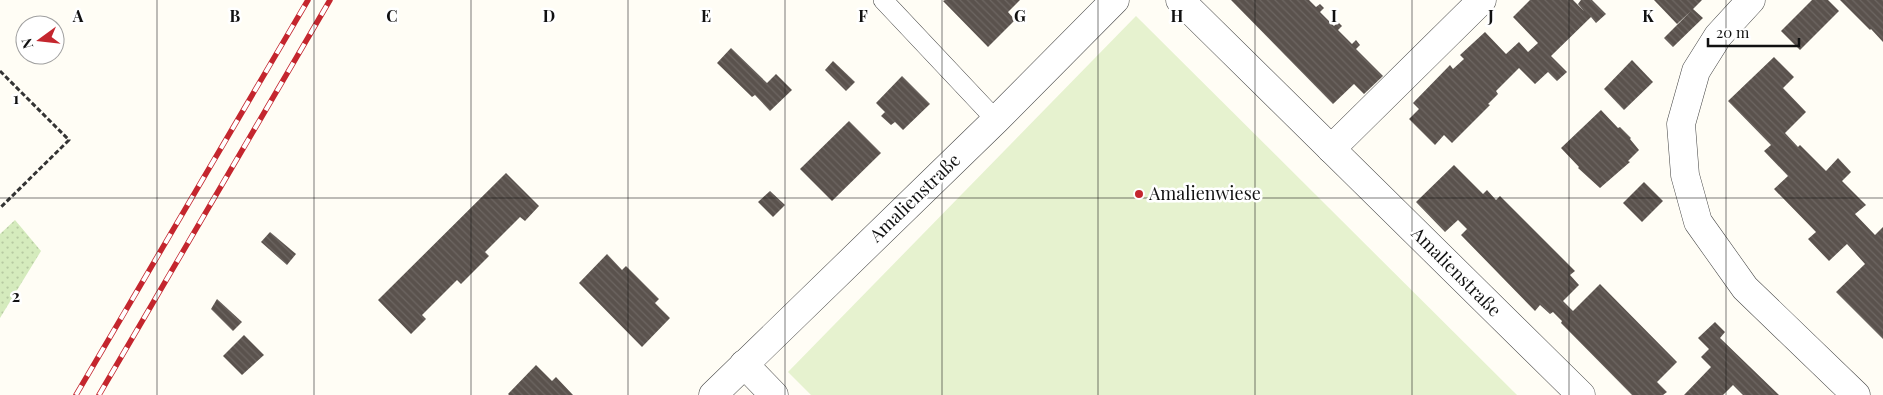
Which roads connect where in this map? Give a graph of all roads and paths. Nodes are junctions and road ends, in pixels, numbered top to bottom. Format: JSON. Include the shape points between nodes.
{"nodes":[{"id":1,"x":883,"y":0,"type":"edge"},
{"id":2,"x":1115,"y":0,"type":"edge"},
{"id":3,"x":1180,"y":0,"type":"edge"},
{"id":4,"x":1482,"y":0,"type":"edge"},
{"id":5,"x":1751,"y":0,"type":"edge"},
{"id":6,"x":0,"y":71,"type":"edge"},
{"id":7,"x":996,"y":120,"type":"junction"},
{"id":8,"x":1330,"y":149,"type":"junction"},
{"id":9,"x":0,"y":208,"type":"edge"},
{"id":10,"x":744,"y":364,"type":"junction"},
{"id":11,"x":713,"y":395,"type":"edge"},
{"id":12,"x":774,"y":395,"type":"edge"},
{"id":13,"x":1581,"y":395,"type":"edge"},
{"id":14,"x":1856,"y":395,"type":"edge"}],
"edges":[{"from":1,"to":7,"type":"lane"},
{"from":2,"to":7,"type":"street","name":"Amalienstraße"},
{"from":3,"to":8,"type":"street","name":"Amalienstraße"},
{"from":4,"to":8,"type":"street"},
{"from":5,"to":14,"type":"street","via":[[1718,36],[1696,71],[1681,124],[1685,174],[1698,222],[1745,288]]},
{"from":6,"to":9,"type":"path","via":[[69,140]]},
{"from":7,"to":10,"type":"street","name":"Amalienstraße"},
{"from":8,"to":13,"type":"street","name":"Amalienstraße"},
{"from":10,"to":11,"type":"street","name":"Amalienstraße"},
{"from":10,"to":12,"type":"street"}]}
